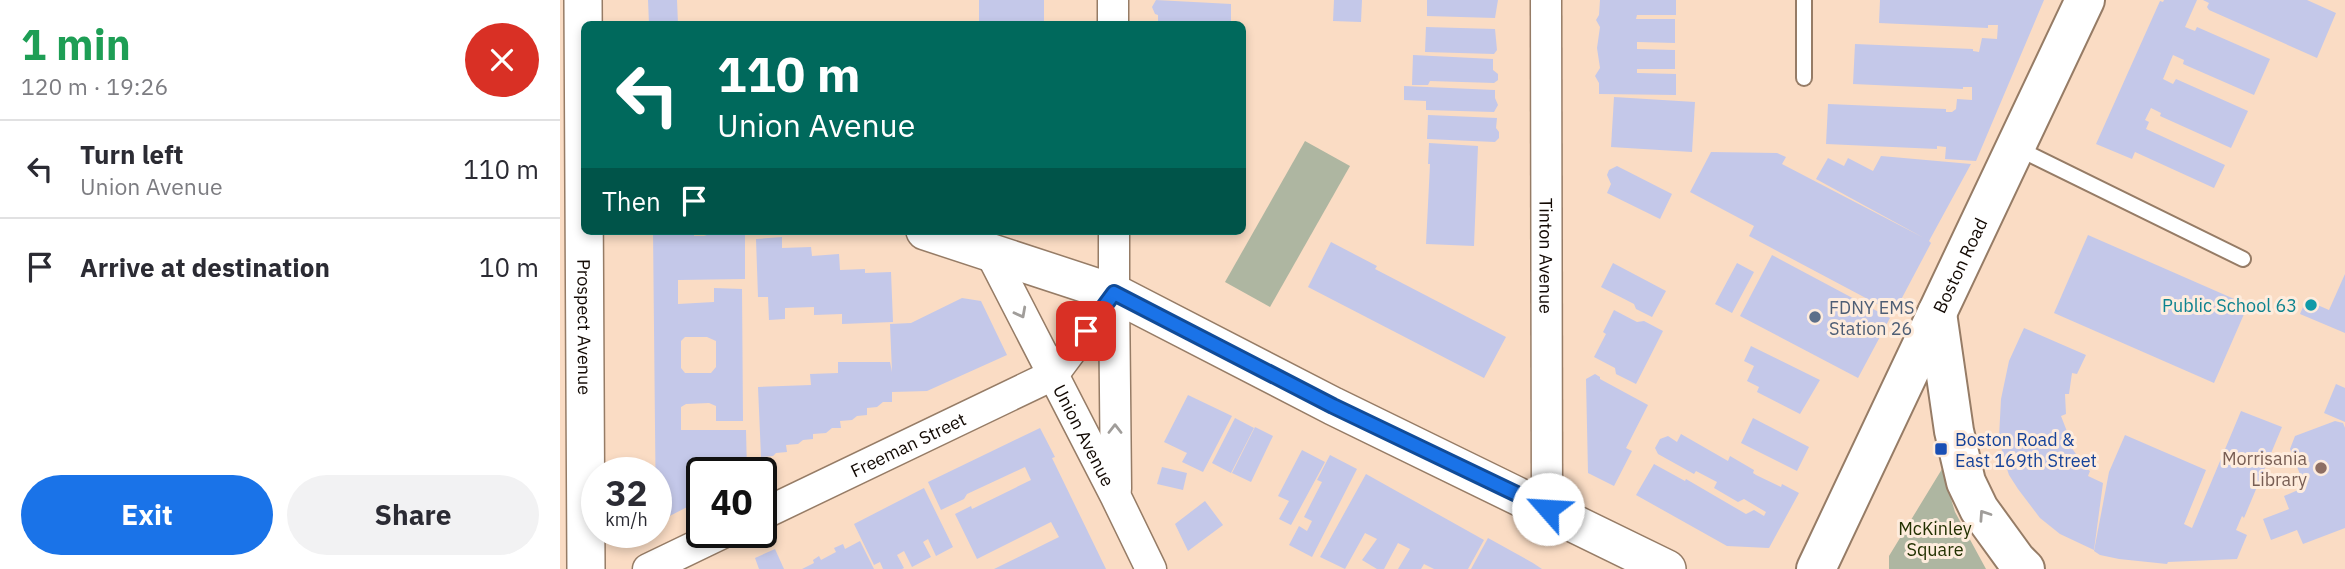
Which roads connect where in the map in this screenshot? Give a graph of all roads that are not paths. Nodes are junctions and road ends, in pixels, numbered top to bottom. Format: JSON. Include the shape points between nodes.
{"nodes":[{"id":1,"x":583,"y":0,"type":"edge"},
{"id":2,"x":1113,"y":0,"type":"edge"},
{"id":3,"x":1546,"y":0,"type":"edge"},
{"id":4,"x":1804,"y":0,"type":"edge"},
{"id":5,"x":2085,"y":0,"type":"edge"},
{"id":6,"x":582,"y":21,"type":"edge"},
{"id":7,"x":1113,"y":21,"type":"edge"},
{"id":8,"x":581,"y":33,"type":"edge"},
{"id":9,"x":1804,"y":78,"type":"dead end"},
{"id":10,"x":576,"y":115,"type":"edge"},
{"id":11,"x":2015,"y":147,"type":"junction"},
{"id":12,"x":937,"y":235,"type":"edge"},
{"id":13,"x":1114,"y":235,"type":"edge"},
{"id":14,"x":990,"y":252,"type":"junction"},
{"id":15,"x":2243,"y":259,"type":"dead end"},
{"id":16,"x":1114,"y":293,"type":"junction"},
{"id":17,"x":1937,"y":313,"type":"junction"},
{"id":18,"x":1053,"y":375,"type":"junction"},
{"id":19,"x":1116,"y":497,"type":"junction"},
{"id":20,"x":777,"y":507,"type":"edge"},
{"id":21,"x":1548,"y":509,"type":"junction"},
{"id":22,"x":692,"y":548,"type":"edge"},
{"id":23,"x":586,"y":569,"type":"edge"},
{"id":24,"x":648,"y":569,"type":"edge"},
{"id":25,"x":1151,"y":569,"type":"edge"},
{"id":26,"x":1667,"y":569,"type":"edge"},
{"id":27,"x":1816,"y":569,"type":"edge"},
{"id":28,"x":2025,"y":569,"type":"edge"}],
"edges":[{"from":1,"to":6,"type":"street","name":"Prospect Avenue"},
{"from":2,"to":7,"type":"street"},
{"from":3,"to":21,"type":"street","name":"Tinton Avenue"},
{"from":4,"to":9,"type":"lane"},
{"from":5,"to":11,"type":"main road","name":"Boston Road"},
{"from":8,"to":10,"type":"street","name":"Prospect Avenue"},
{"from":10,"to":23,"type":"street","name":"Prospect Avenue"},
{"from":11,"to":15,"type":"lane"},
{"from":11,"to":17,"type":"main road","name":"Boston Road"},
{"from":12,"to":14,"type":"street"},
{"from":13,"to":16,"type":"street","name":"Union Avenue"},
{"from":14,"to":16,"type":"street"},
{"from":14,"to":18,"type":"street","name":"Union Avenue","one_way":true},
{"from":16,"to":18,"type":"street","name":"Union Avenue"},
{"from":19,"to":16,"type":"street","name":"Union Avenue","one_way":true},
{"from":16,"to":21,"type":"street","via":[[1333,406]]},
{"from":17,"to":27,"type":"main road","name":"Boston Road"},
{"from":28,"to":17,"type":"main road","one_way":true,"via":[[1979,509],[1966,482]]},
{"from":18,"to":19,"type":"street","name":"Union Avenue"},
{"from":18,"to":20,"type":"street","name":"Freeman Street"},
{"from":19,"to":25,"type":"street","name":"Union Avenue"},
{"from":21,"to":26,"type":"street"},
{"from":22,"to":24,"type":"street"}]}
